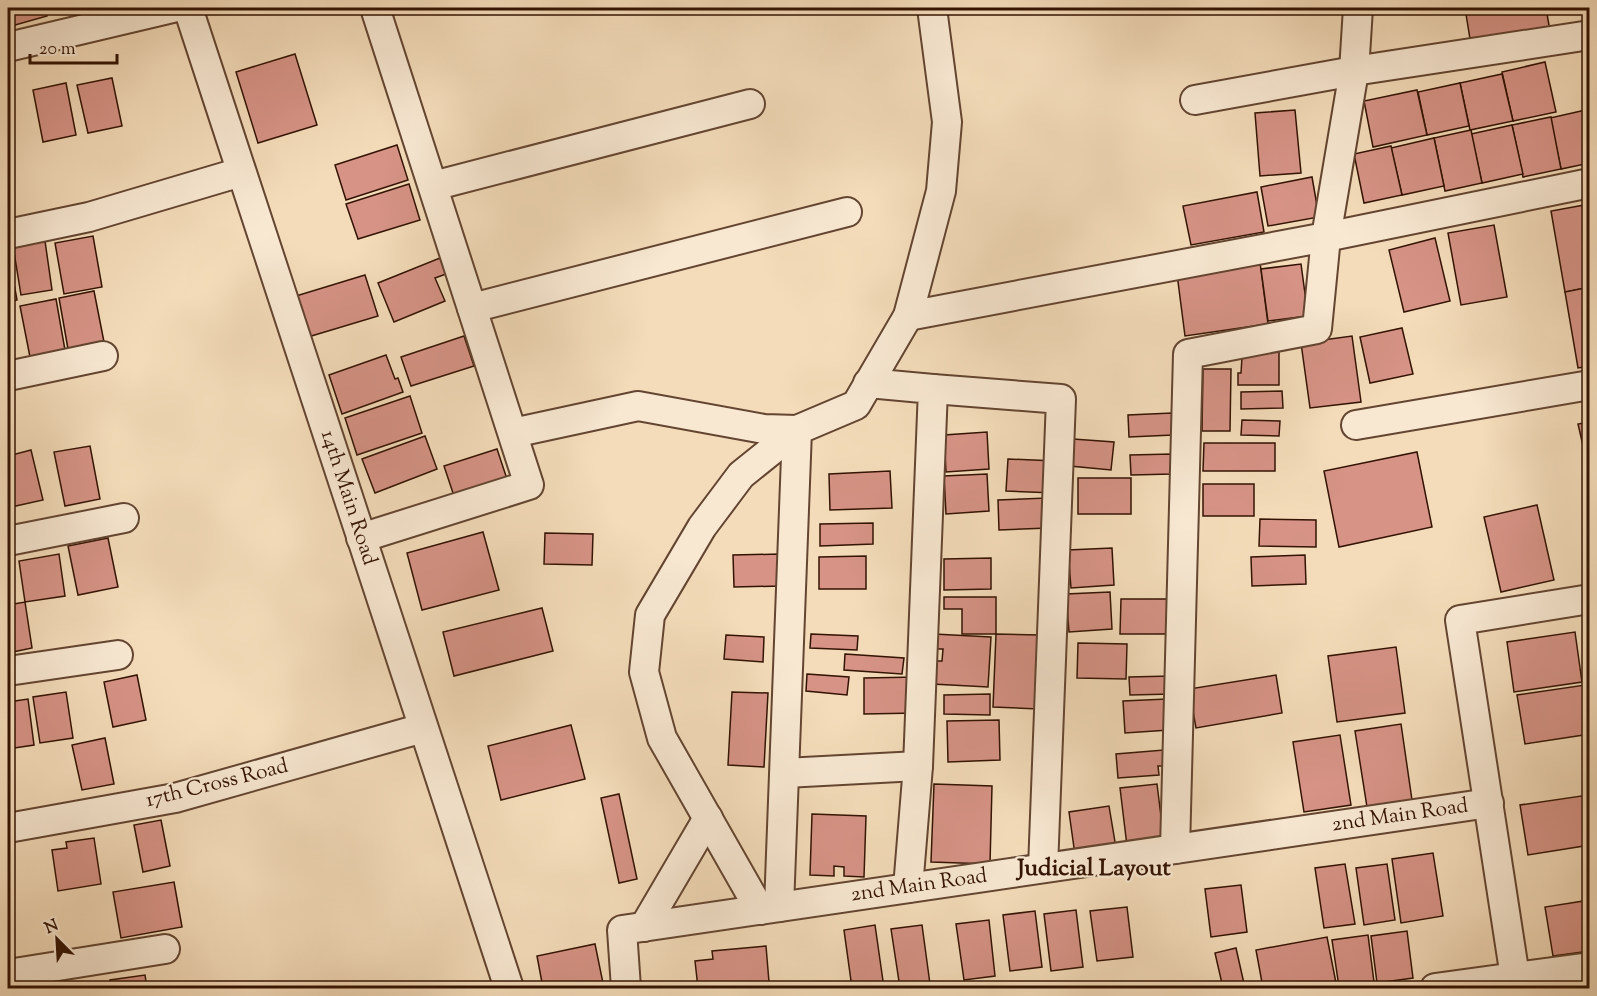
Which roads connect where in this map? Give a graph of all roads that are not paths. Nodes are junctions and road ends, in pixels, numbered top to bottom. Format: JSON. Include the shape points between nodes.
{"nodes":[{"id":1,"x":173,"y":8,"type":"edge"},
{"id":2,"x":188,"y":8,"type":"edge"},
{"id":3,"x":375,"y":8,"type":"edge"},
{"id":4,"x":932,"y":8,"type":"edge"},
{"id":5,"x":1358,"y":8,"type":"edge"},
{"id":6,"x":1590,"y":34,"type":"edge"},
{"id":7,"x":8,"y":47,"type":"edge"},
{"id":8,"x":1354,"y":71,"type":"junction"},
{"id":9,"x":1196,"y":100,"type":"dead end"},
{"id":10,"x":750,"y":104,"type":"dead end"},
{"id":11,"x":241,"y":172,"type":"junction"},
{"id":12,"x":1590,"y":183,"type":"edge"},
{"id":13,"x":433,"y":186,"type":"junction"},
{"id":14,"x":847,"y":212,"type":"dead end"},
{"id":15,"x":8,"y":234,"type":"edge"},
{"id":16,"x":1326,"y":237,"type":"junction"},
{"id":17,"x":472,"y":308,"type":"junction"},
{"id":18,"x":908,"y":316,"type":"junction"},
{"id":19,"x":103,"y":356,"type":"dead end"},
{"id":20,"x":8,"y":375,"type":"edge"},
{"id":21,"x":868,"y":383,"type":"junction"},
{"id":22,"x":1590,"y":385,"type":"edge"},
{"id":23,"x":933,"y":389,"type":"junction"},
{"id":24,"x":1356,"y":425,"type":"dead end"},
{"id":25,"x":797,"y":430,"type":"junction"},
{"id":26,"x":513,"y":433,"type":"junction"},
{"id":27,"x":124,"y":518,"type":"dead end"},
{"id":28,"x":361,"y":538,"type":"junction"},
{"id":29,"x":8,"y":540,"type":"edge"},
{"id":30,"x":1590,"y":599,"type":"edge"},
{"id":31,"x":118,"y":655,"type":"dead end"},
{"id":32,"x":8,"y":671,"type":"edge"},
{"id":33,"x":423,"y":728,"type":"junction"},
{"id":34,"x":918,"y":766,"type":"junction"},
{"id":35,"x":785,"y":773,"type":"junction"},
{"id":36,"x":1489,"y":803,"type":"junction"},
{"id":37,"x":708,"y":819,"type":"junction"},
{"id":38,"x":8,"y":828,"type":"edge"},
{"id":39,"x":1175,"y":849,"type":"junction"},
{"id":40,"x":1043,"y":868,"type":"junction"},
{"id":41,"x":908,"y":888,"type":"junction"},
{"id":42,"x":770,"y":908,"type":"junction"},
{"id":43,"x":644,"y":927,"type":"junction"},
{"id":44,"x":165,"y":949,"type":"dead end"},
{"id":45,"x":1590,"y":967,"type":"edge"},
{"id":46,"x":8,"y":974,"type":"edge"},
{"id":47,"x":1515,"y":977,"type":"junction"},
{"id":48,"x":508,"y":988,"type":"edge"},
{"id":49,"x":626,"y":988,"type":"edge"},
{"id":50,"x":1435,"y":988,"type":"edge"}],
"edges":[{"from":1,"to":7,"type":"street"},
{"from":2,"to":11,"type":"street","name":"14th Main Road"},
{"from":3,"to":13,"type":"street"},
{"from":4,"to":18,"type":"street","via":[[947,122],[941,191]]},
{"from":5,"to":8,"type":"street"},
{"from":6,"to":8,"type":"street"},
{"from":8,"to":9,"type":"street"},
{"from":8,"to":16,"type":"street"},
{"from":10,"to":13,"type":"street"},
{"from":11,"to":15,"type":"street","via":[[89,217]]},
{"from":11,"to":28,"type":"street","name":"14th Main Road"},
{"from":12,"to":16,"type":"street"},
{"from":13,"to":17,"type":"street"},
{"from":14,"to":17,"type":"street"},
{"from":16,"to":18,"type":"street"},
{"from":16,"to":39,"type":"street","via":[[1317,329],[1188,354]]},
{"from":17,"to":26,"type":"street"},
{"from":18,"to":21,"type":"street"},
{"from":19,"to":20,"type":"street"},
{"from":21,"to":23,"type":"street"},
{"from":21,"to":25,"type":"street","via":[[856,405]]},
{"from":22,"to":24,"type":"street"},
{"from":23,"to":34,"type":"street"},
{"from":23,"to":40,"type":"street","via":[[1061,399]]},
{"from":25,"to":26,"type":"street","via":[[764,429],[638,406]]},
{"from":25,"to":35,"type":"street"},
{"from":25,"to":37,"type":"street","via":[[741,475],[702,528],[650,615],[644,672],[662,738]]},
{"from":26,"to":28,"type":"street","via":[[529,485]]},
{"from":27,"to":29,"type":"street"},
{"from":28,"to":33,"type":"street","name":"14th Main Road"},
{"from":30,"to":36,"type":"street","via":[[1460,620]]},
{"from":31,"to":32,"type":"street"},
{"from":33,"to":38,"type":"street","name":"17th Cross Road","via":[[175,798]]},
{"from":33,"to":48,"type":"street","name":"14th Main Road"},
{"from":34,"to":35,"type":"street"},
{"from":34,"to":41,"type":"street"},
{"from":35,"to":42,"type":"street"},
{"from":36,"to":39,"type":"street","name":"2nd Main Road"},
{"from":36,"to":47,"type":"street"},
{"from":37,"to":42,"type":"street"},
{"from":37,"to":43,"type":"street"},
{"from":39,"to":40,"type":"street","name":"2nd Main Road"},
{"from":40,"to":41,"type":"street","name":"2nd Main Road"},
{"from":41,"to":42,"type":"street","name":"2nd Main Road"},
{"from":42,"to":43,"type":"street","name":"2nd Main Road"},
{"from":43,"to":49,"type":"street","name":"2nd Main Road","via":[[622,930]]},
{"from":44,"to":46,"type":"street"},
{"from":45,"to":47,"type":"street"},
{"from":47,"to":50,"type":"street"}]}
